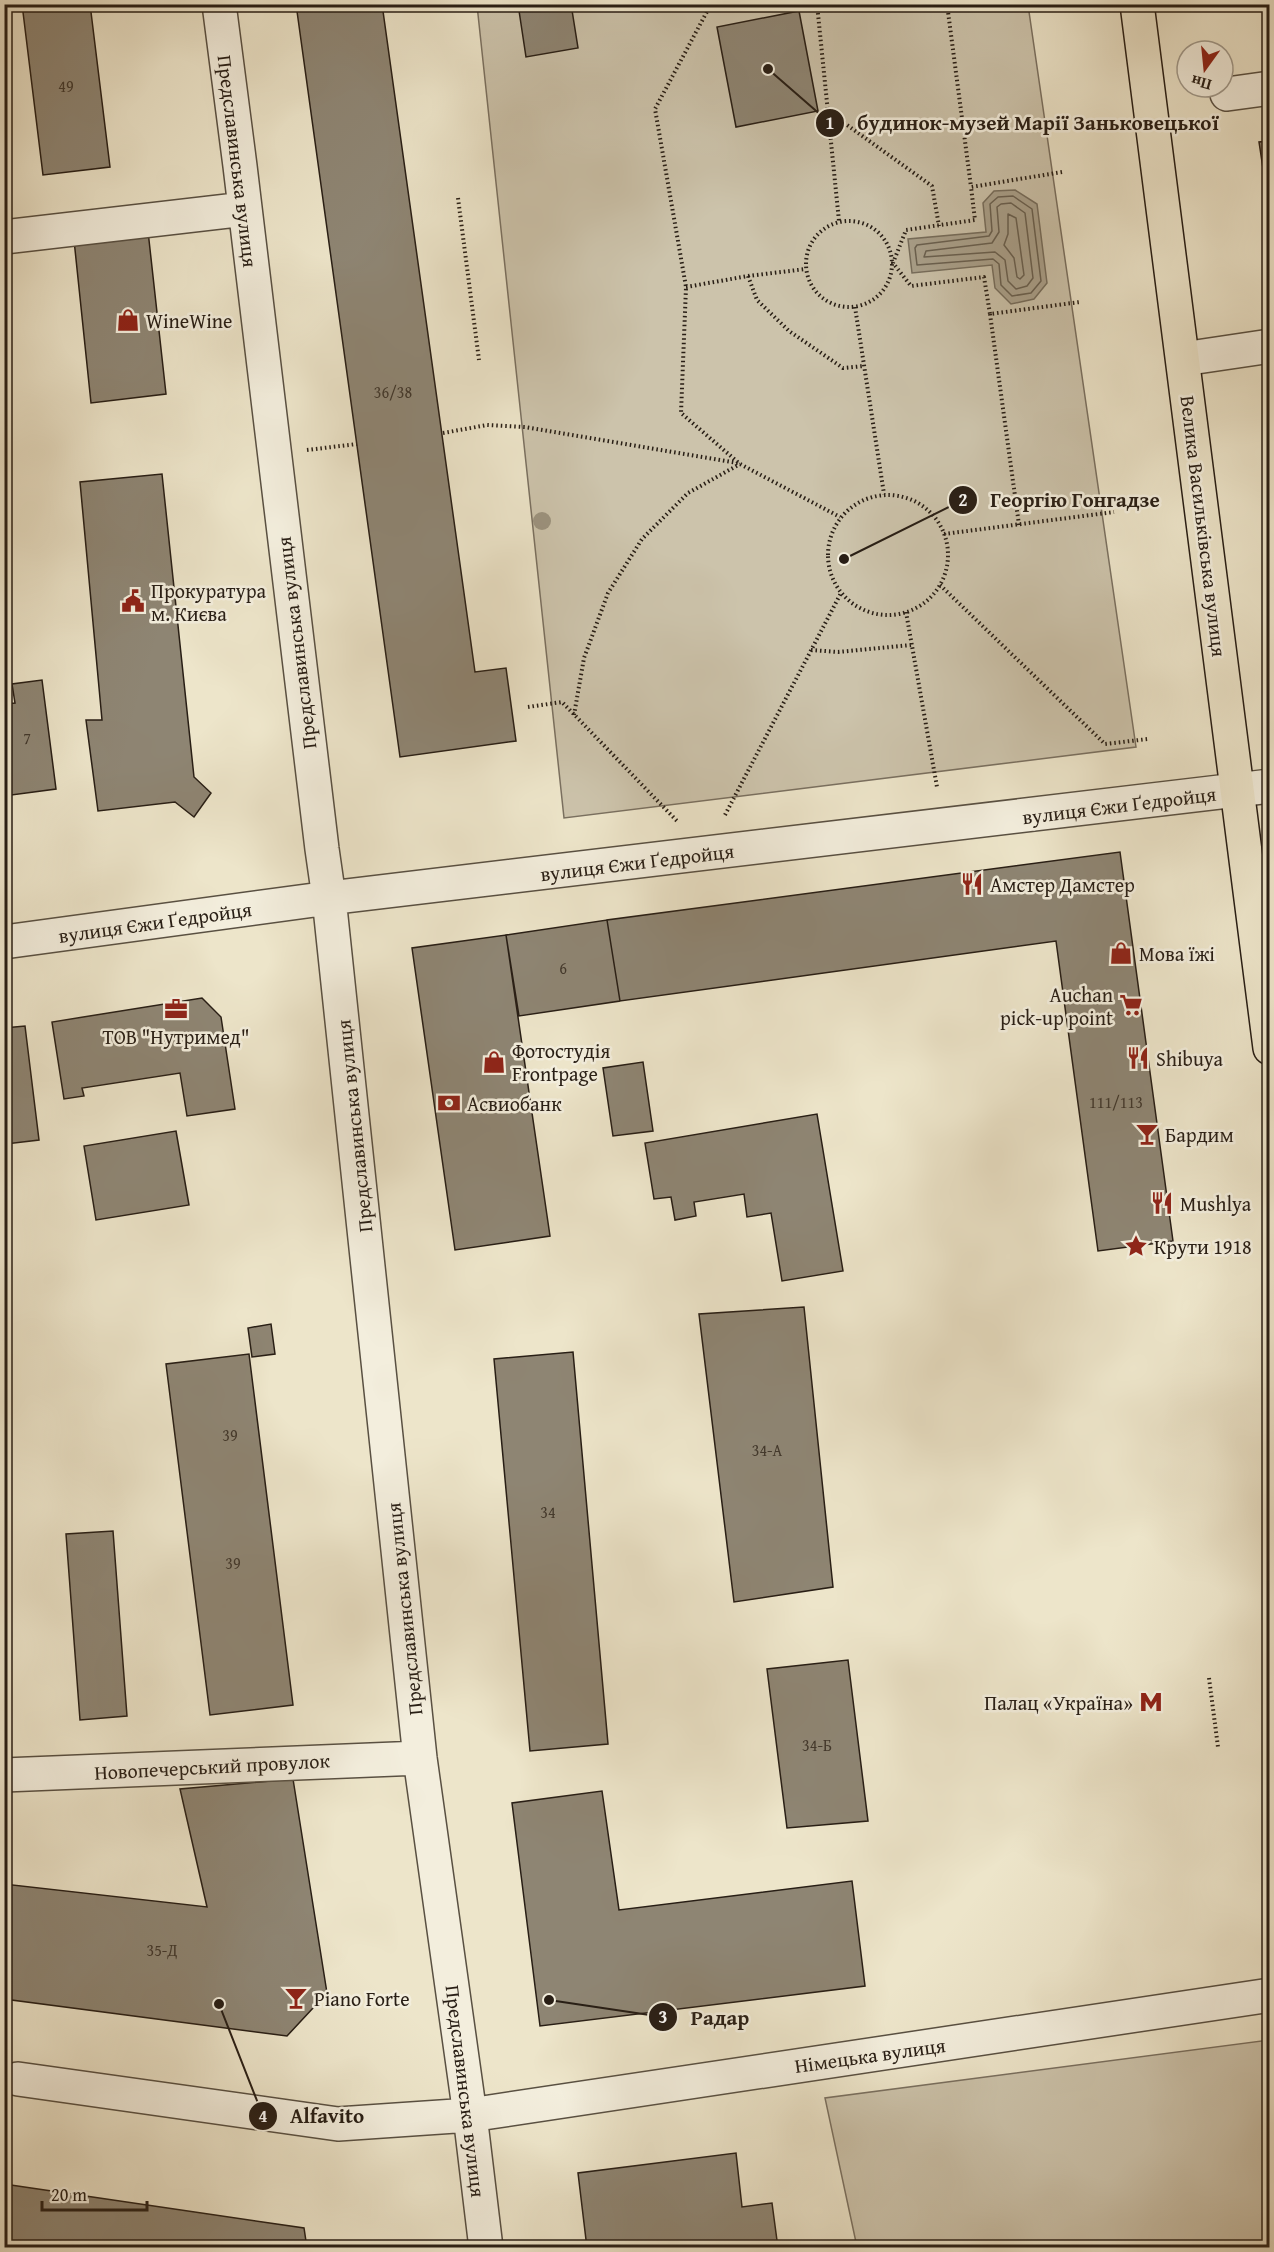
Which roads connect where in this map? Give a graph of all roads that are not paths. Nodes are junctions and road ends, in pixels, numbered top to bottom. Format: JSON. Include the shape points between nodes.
{"nodes":[{"id":1,"x":219,"y":4,"type":"edge"},
{"id":2,"x":1137,"y":4,"type":"edge"},
{"id":3,"x":1269,"y":88,"type":"edge"},
{"id":4,"x":1235,"y":93,"type":"edge"},
{"id":5,"x":245,"y":210,"type":"junction"},
{"id":6,"x":4,"y":237,"type":"edge"},
{"id":7,"x":1269,"y":346,"type":"edge"},
{"id":8,"x":1183,"y":359,"type":"junction"},
{"id":9,"x":1254,"y":788,"type":"edge"},
{"id":10,"x":329,"y":898,"type":"junction"},
{"id":11,"x":4,"y":942,"type":"edge"},
{"id":12,"x":1269,"y":1048,"type":"edge"},
{"id":13,"x":420,"y":1758,"type":"junction"},
{"id":14,"x":4,"y":1775,"type":"edge"},
{"id":15,"x":1269,"y":1995,"type":"edge"},
{"id":16,"x":18,"y":2079,"type":"dead end"},
{"id":17,"x":470,"y":2115,"type":"junction"},
{"id":18,"x":486,"y":2247,"type":"edge"}],
"edges":[{"from":1,"to":5,"type":"street","name":"Предславинська вулиця"},
{"from":2,"to":8,"type":"main road","name":"Велика Васильківська вулиця"},
{"from":3,"to":4,"type":"street"},
{"from":5,"to":6,"type":"street"},
{"from":5,"to":10,"type":"street","name":"Предславинська вулиця"},
{"from":7,"to":8,"type":"street"},
{"from":8,"to":9,"type":"main road","name":"Велика Васильківська вулиця"},
{"from":9,"to":10,"type":"street","name":"вулиця Єжи Ґедройця"},
{"from":9,"to":12,"type":"main road","name":"Велика Васильківська вулиця"},
{"from":10,"to":11,"type":"street","name":"вулиця Єжи Ґедройця"},
{"from":10,"to":13,"type":"street","name":"Предславинська вулиця"},
{"from":13,"to":14,"type":"street","name":"Новопечерський провулок"},
{"from":13,"to":17,"type":"street","name":"Предславинська вулиця"},
{"from":15,"to":17,"type":"street","name":"Німецька вулиця"},
{"from":16,"to":17,"type":"street","name":"Німецька вулиця","via":[[338,2124]]},
{"from":17,"to":18,"type":"street","name":"Предславинська вулиця"}]}
